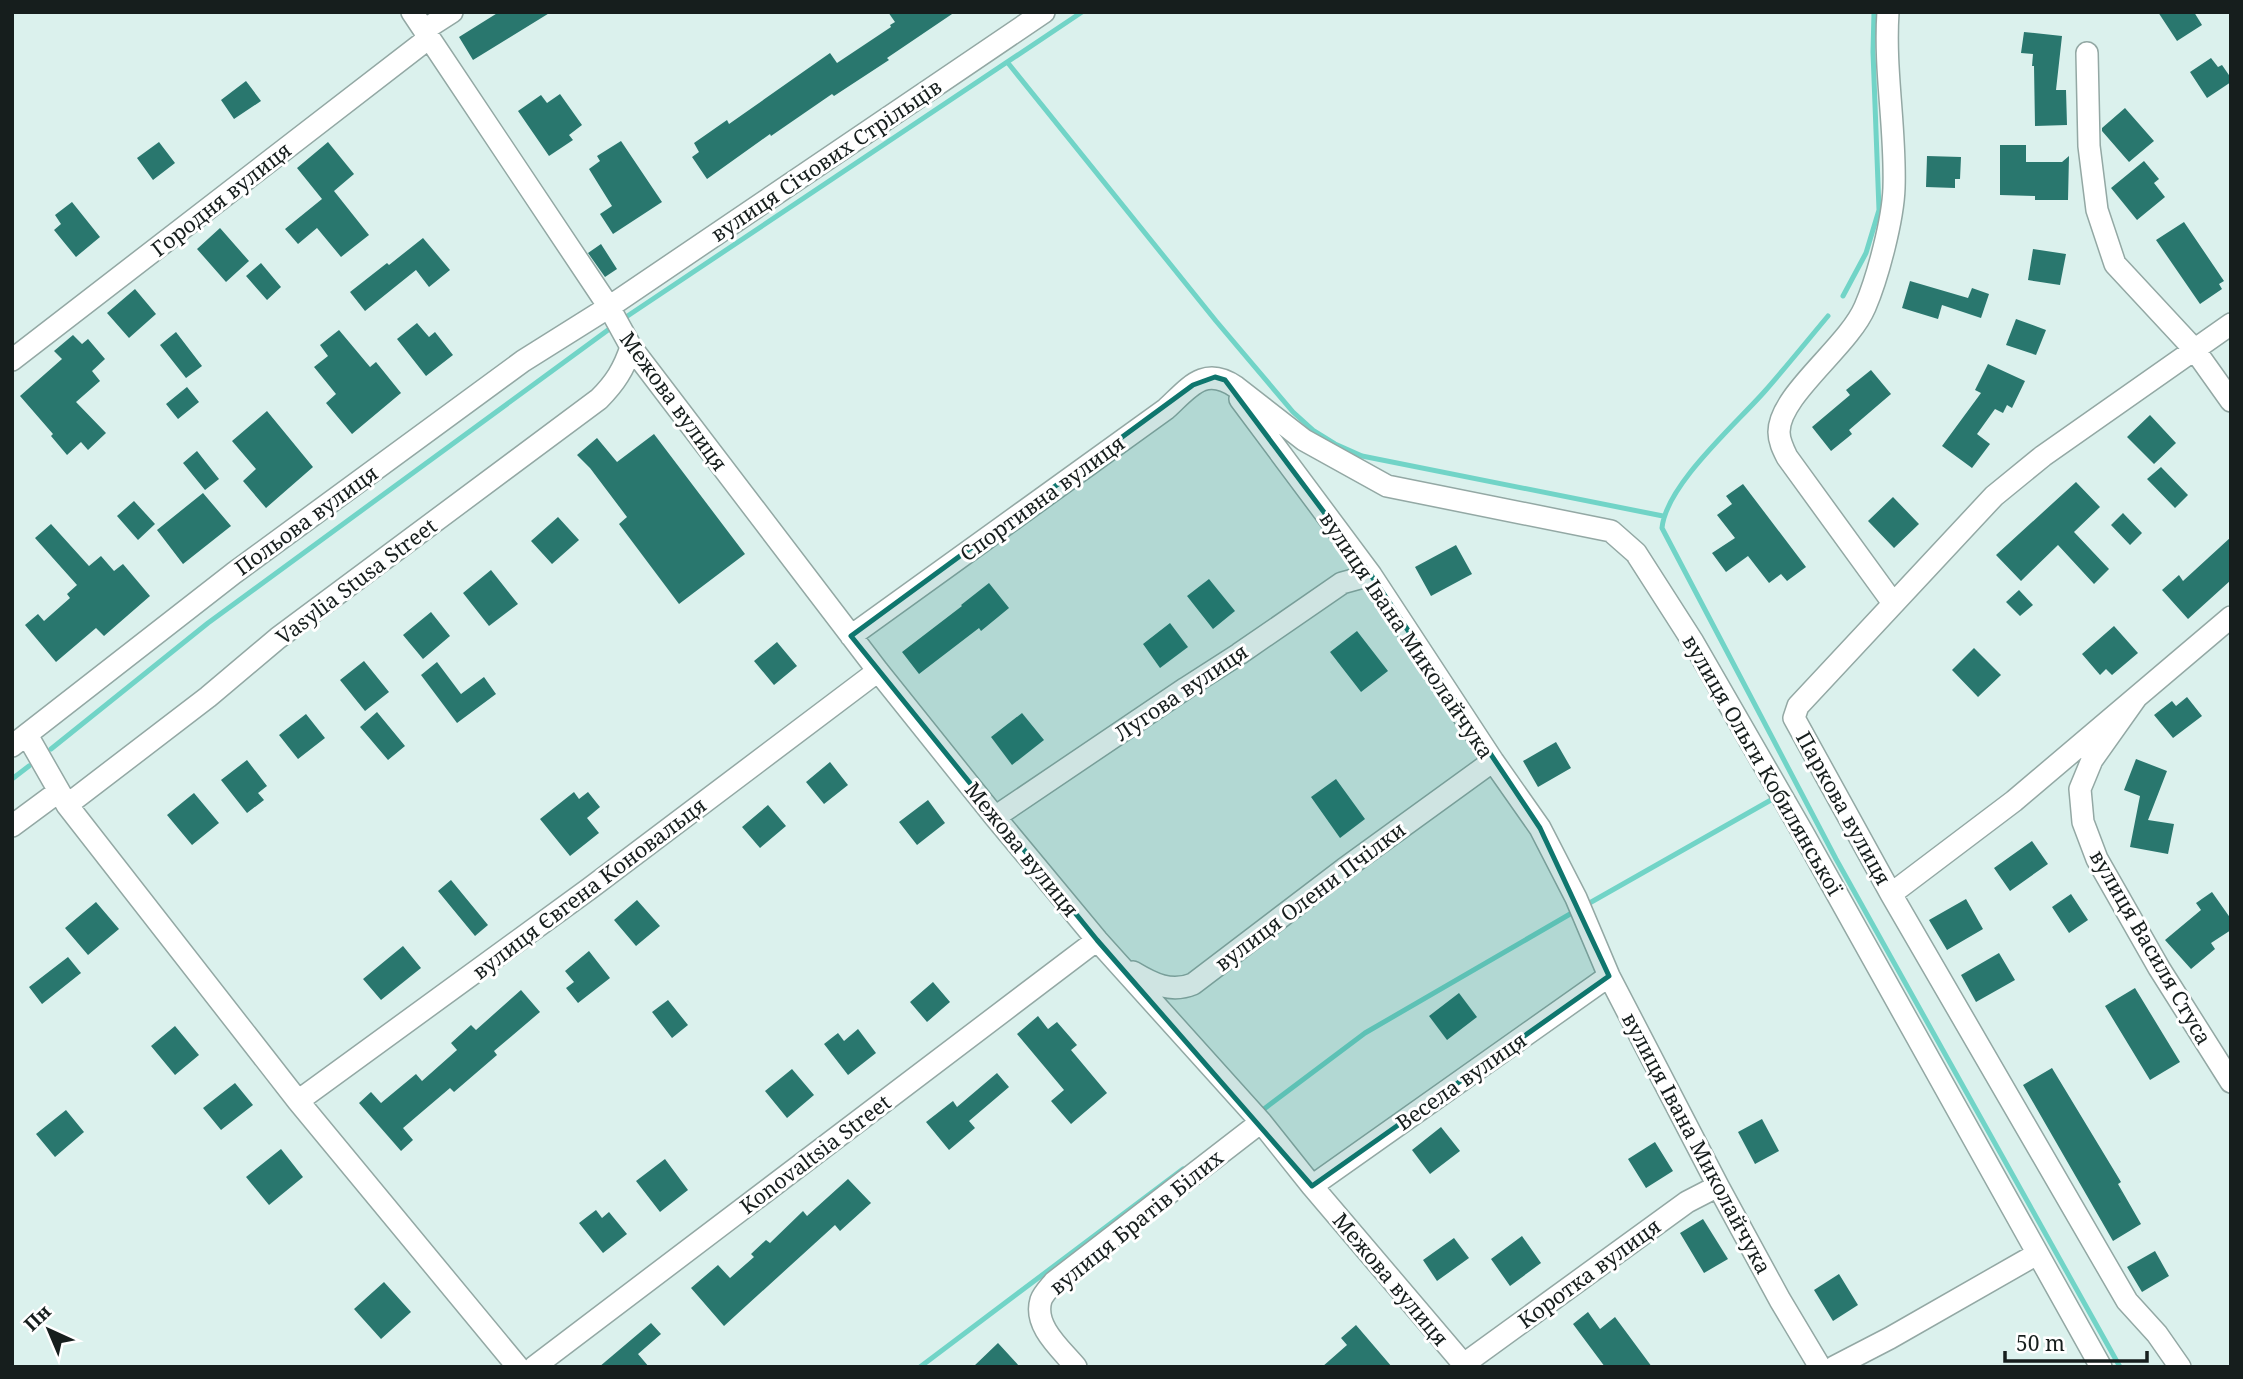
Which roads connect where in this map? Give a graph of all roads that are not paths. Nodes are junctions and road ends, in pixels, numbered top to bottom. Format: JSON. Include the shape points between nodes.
{"nodes":[{"id":1,"x":452,"y":12,"type":"edge"},
{"id":2,"x":1044,"y":12,"type":"edge"},
{"id":3,"x":1888,"y":12,"type":"edge"},
{"id":4,"x":422,"y":27,"type":"edge"},
{"id":5,"x":2087,"y":52,"type":"dead end"},
{"id":6,"x":608,"y":307,"type":"junction"},
{"id":7,"x":2231,"y":324,"type":"edge"},
{"id":8,"x":632,"y":347,"type":"junction"},
{"id":9,"x":2194,"y":349,"type":"junction"},
{"id":10,"x":12,"y":360,"type":"edge"},
{"id":11,"x":1231,"y":383,"type":"junction"},
{"id":12,"x":2231,"y":401,"type":"edge"},
{"id":13,"x":1371,"y":575,"type":"junction"},
{"id":14,"x":1894,"y":603,"type":"junction"},
{"id":15,"x":2231,"y":617,"type":"edge"},
{"id":16,"x":851,"y":635,"type":"junction"},
{"id":17,"x":878,"y":671,"type":"junction"},
{"id":18,"x":2136,"y":698,"type":"junction"},
{"id":19,"x":19,"y":740,"type":"edge"},
{"id":20,"x":1493,"y":761,"type":"junction"},
{"id":21,"x":62,"y":799,"type":"junction"},
{"id":22,"x":995,"y":817,"type":"junction"},
{"id":23,"x":12,"y":826,"type":"edge"},
{"id":24,"x":1891,"y":894,"type":"junction"},
{"id":25,"x":1097,"y":940,"type":"junction"},
{"id":26,"x":1118,"y":964,"type":"junction"},
{"id":27,"x":1609,"y":976,"type":"junction"},
{"id":28,"x":2231,"y":1082,"type":"edge"},
{"id":29,"x":298,"y":1101,"type":"junction"},
{"id":30,"x":1261,"y":1122,"type":"junction"},
{"id":31,"x":1312,"y":1186,"type":"junction"},
{"id":32,"x":1718,"y":1186,"type":"junction"},
{"id":33,"x":2037,"y":1254,"type":"junction"},
{"id":34,"x":1465,"y":1365,"type":"edge"},
{"id":35,"x":518,"y":1367,"type":"edge"},
{"id":36,"x":534,"y":1367,"type":"edge"},
{"id":37,"x":1076,"y":1367,"type":"edge"},
{"id":38,"x":1820,"y":1367,"type":"edge"},
{"id":39,"x":1834,"y":1367,"type":"edge"},
{"id":40,"x":2101,"y":1367,"type":"edge"},
{"id":41,"x":2180,"y":1367,"type":"edge"}],
"edges":[{"from":1,"to":4,"type":"street","name":"Городня вулиця"},
{"from":2,"to":6,"type":"street","name":"вулиця Січових Стрільців"},
{"from":3,"to":14,"type":"street","via":[[1893,208],[1865,307],[1845,339],[1786,406],[1779,432],[1787,457]]},
{"from":4,"to":6,"type":"street","name":"Межова вулиця"},
{"from":4,"to":10,"type":"street","name":"Городня вулиця"},
{"from":5,"to":9,"type":"street","via":[[2089,146],[2097,210],[2115,264]]},
{"from":6,"to":8,"type":"street","name":"Межова вулиця"},
{"from":6,"to":19,"type":"street","name":"Польова вулиця","via":[[523,361],[336,496]]},
{"from":7,"to":9,"type":"street","name":"Паркова вулиця"},
{"from":8,"to":16,"type":"street","name":"Межова вулиця"},
{"from":8,"to":21,"type":"street","name":"Vasylia Stusa Street","via":[[615,383],[599,399],[278,638],[208,697]]},
{"from":9,"to":12,"type":"street"},
{"from":9,"to":14,"type":"street","name":"Паркова вулиця","via":[[2018,475]]},
{"from":11,"to":13,"type":"street","name":"вулиця Івана Миколайчука"},
{"from":11,"to":16,"type":"street","name":"Спортивна вулиця","via":[[1215,377],[1193,385]]},
{"from":11,"to":33,"type":"street","name":"вулиця Ольги Кобилянської","via":[[1304,440],[1387,486],[1611,531],[1636,553],[1803,833]]},
{"from":13,"to":20,"type":"street","name":"вулиця Івана Миколайчука"},
{"from":13,"to":22,"type":"street","name":"Лугова вулиця","via":[[1342,583]]},
{"from":14,"to":24,"type":"street","name":"Паркова вулиця","via":[[1798,706],[1794,718]]},
{"from":15,"to":18,"type":"street","name":"вулиця Василя Стуса"},
{"from":16,"to":17,"type":"street","name":"Межова вулиця"},
{"from":17,"to":22,"type":"street","name":"Межова вулиця"},
{"from":17,"to":29,"type":"street","name":"вулиця Євгена Коновальця","via":[[590,889]]},
{"from":18,"to":24,"type":"street","name":"вулиця Василя Стуса","via":[[2014,802]]},
{"from":18,"to":28,"type":"street","name":"вулиця Василя Стуса","via":[[2092,760],[2080,789],[2082,822],[2097,859]]},
{"from":19,"to":21,"type":"street"},
{"from":20,"to":26,"type":"street","name":"вулиця Олени Пчілки","via":[[1193,984],[1171,989]]},
{"from":20,"to":27,"type":"street","name":"вулиця Івана Миколайчука","via":[[1540,828]]},
{"from":21,"to":23,"type":"street","name":"Vasylia Stusa Street"},
{"from":21,"to":29,"type":"street"},
{"from":22,"to":25,"type":"street","name":"Межова вулиця"},
{"from":24,"to":41,"type":"street","name":"Паркова вулиця","via":[[2127,1301]]},
{"from":25,"to":26,"type":"street","name":"Межова вулиця"},
{"from":25,"to":36,"type":"street","name":"Konovaltsia Street"},
{"from":26,"to":30,"type":"street","name":"Межова вулиця"},
{"from":27,"to":31,"type":"street","name":"Весела вулиця"},
{"from":27,"to":32,"type":"street","name":"вулиця Івана Миколайчука"},
{"from":29,"to":35,"type":"street"},
{"from":30,"to":31,"type":"street","name":"Межова вулиця"},
{"from":30,"to":37,"type":"street","name":"вулиця Братів Білих","via":[[1054,1282],[1041,1299],[1040,1318]]},
{"from":31,"to":34,"type":"street","name":"Межова вулиця"},
{"from":32,"to":34,"type":"street","name":"Коротка вулиця","via":[[1687,1202]]},
{"from":32,"to":38,"type":"street","name":"вулиця Івана Миколайчука"},
{"from":33,"to":39,"type":"street"},
{"from":33,"to":40,"type":"street","name":"вулиця Ольги Кобилянської"}]}
